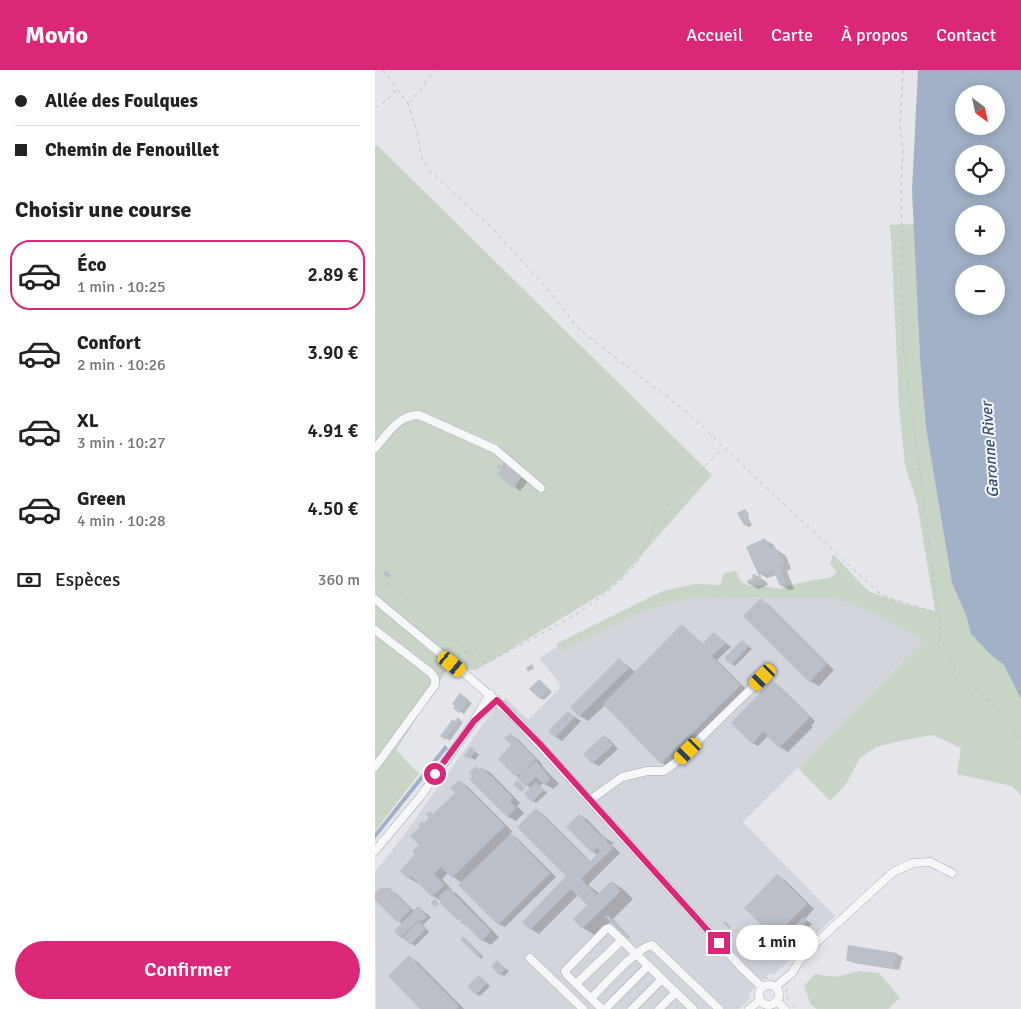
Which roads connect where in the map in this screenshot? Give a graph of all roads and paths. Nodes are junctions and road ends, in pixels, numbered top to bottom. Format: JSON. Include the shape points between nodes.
{"nodes":[{"id":1,"x":383,"y":70,"type":"edge"},
{"id":2,"x":435,"y":70,"type":"edge"},
{"id":3,"x":903,"y":70,"type":"edge"},
{"id":4,"x":397,"y":90,"type":"junction"},
{"id":5,"x":408,"y":104,"type":"junction"},
{"id":6,"x":375,"y":108,"type":"edge"},
{"id":7,"x":375,"y":448,"type":"edge"},
{"id":8,"x":724,"y":448,"type":"junction"},
{"id":9,"x":541,"y":488,"type":"dead end"},
{"id":10,"x":375,"y":572,"type":"edge"},
{"id":11,"x":375,"y":599,"type":"edge"},
{"id":12,"x":937,"y":613,"type":"junction"},
{"id":13,"x":375,"y":630,"type":"edge"},
{"id":14,"x":469,"y":652,"type":"junction"},
{"id":15,"x":454,"y":657,"type":"dead end"},
{"id":16,"x":763,"y":677,"type":"dead end"},
{"id":17,"x":490,"y":694,"type":"junction"},
{"id":18,"x":497,"y":700,"type":"junction"},
{"id":19,"x":474,"y":721,"type":"junction"},
{"id":20,"x":1021,"y":740,"type":"edge"},
{"id":21,"x":375,"y":768,"type":"edge"},
{"id":22,"x":590,"y":800,"type":"junction"},
{"id":23,"x":375,"y":851,"type":"edge"},
{"id":24,"x":952,"y":873,"type":"dead end"},
{"id":25,"x":622,"y":940,"type":"junction"},
{"id":26,"x":636,"y":953,"type":"junction"},
{"id":27,"x":530,"y":958,"type":"dead end"},
{"id":28,"x":649,"y":966,"type":"junction"},
{"id":29,"x":761,"y":976,"type":"dead end"},
{"id":30,"x":662,"y":979,"type":"junction"},
{"id":31,"x":784,"y":981,"type":"junction"},
{"id":32,"x":575,"y":984,"type":"junction"},
{"id":33,"x":761,"y":987,"type":"junction"},
{"id":34,"x":775,"y":987,"type":"junction"},
{"id":35,"x":676,"y":992,"type":"junction"},
{"id":36,"x":591,"y":998,"type":"junction"},
{"id":37,"x":760,"y":1000,"type":"junction"},
{"id":38,"x":776,"y":1001,"type":"junction"},
{"id":39,"x":689,"y":1008,"type":"edge"},
{"id":40,"x":583,"y":1009,"type":"edge"},
{"id":41,"x":603,"y":1009,"type":"edge"},
{"id":42,"x":632,"y":1009,"type":"edge"},
{"id":43,"x":659,"y":1009,"type":"edge"},
{"id":44,"x":719,"y":1009,"type":"edge"},
{"id":45,"x":749,"y":1009,"type":"edge"},
{"id":46,"x":785,"y":1009,"type":"edge"},
{"id":47,"x":797,"y":1009,"type":"edge"}],
"edges":[{"from":1,"to":4,"type":"path"},
{"from":2,"to":5,"type":"path"},
{"from":3,"to":12,"type":"path","via":[[900,127],[903,151],[901,282],[904,352]]},
{"from":4,"to":5,"type":"path"},
{"from":4,"to":6,"type":"path"},
{"from":5,"to":8,"type":"path","via":[[422,160],[431,172],[493,229],[579,329],[692,416]]},
{"from":7,"to":9,"type":"street","via":[[402,419],[419,415],[495,449]]},
{"from":8,"to":12,"type":"path","via":[[878,592]]},
{"from":8,"to":14,"type":"path","via":[[667,507],[635,565],[612,588],[581,610],[489,662],[480,662]]},
{"from":10,"to":14,"type":"path"},
{"from":11,"to":17,"type":"street"},
{"from":12,"to":20,"type":"path","via":[[946,652],[955,668],[1011,724]]},
{"from":13,"to":21,"type":"street","via":[[435,678],[435,685]]},
{"from":14,"to":15,"type":"path","via":[[461,652]]},
{"from":16,"to":22,"type":"street","via":[[664,771],[623,777]]},
{"from":17,"to":18,"type":"street"},
{"from":17,"to":19,"type":"street"},
{"from":18,"to":19,"type":"street"},
{"from":18,"to":22,"type":"street"},
{"from":19,"to":23,"type":"street","via":[[420,797]]},
{"from":22,"to":33,"type":"street"},
{"from":24,"to":31,"type":"street","via":[[930,862],[913,863],[893,872],[800,960]]},
{"from":25,"to":26,"type":"street"},
{"from":25,"to":32,"type":"street"},
{"from":25,"to":32,"type":"street","via":[[611,929],[606,929],[566,970]]},
{"from":26,"to":28,"type":"street"},
{"from":26,"to":36,"type":"street"},
{"from":26,"to":44,"type":"street","via":[[649,945],[655,947]]},
{"from":27,"to":40,"type":"street"},
{"from":28,"to":30,"type":"street"},
{"from":28,"to":41,"type":"street"},
{"from":29,"to":31,"type":"path","via":[[779,976]]},
{"from":30,"to":35,"type":"street"},
{"from":30,"to":42,"type":"street"},
{"from":31,"to":34,"type":"street"},
{"from":31,"to":47,"type":"path","via":[[788,987],[786,997]]},
{"from":32,"to":36,"type":"street"},
{"from":33,"to":34,"type":"street"},
{"from":33,"to":37,"type":"street"},
{"from":34,"to":38,"type":"street","via":[[779,993]]},
{"from":35,"to":39,"type":"street"},
{"from":35,"to":43,"type":"street"},
{"from":36,"to":41,"type":"street"},
{"from":37,"to":38,"type":"street","via":[[768,1005]]},
{"from":37,"to":45,"type":"street"},
{"from":38,"to":46,"type":"street"}]}
